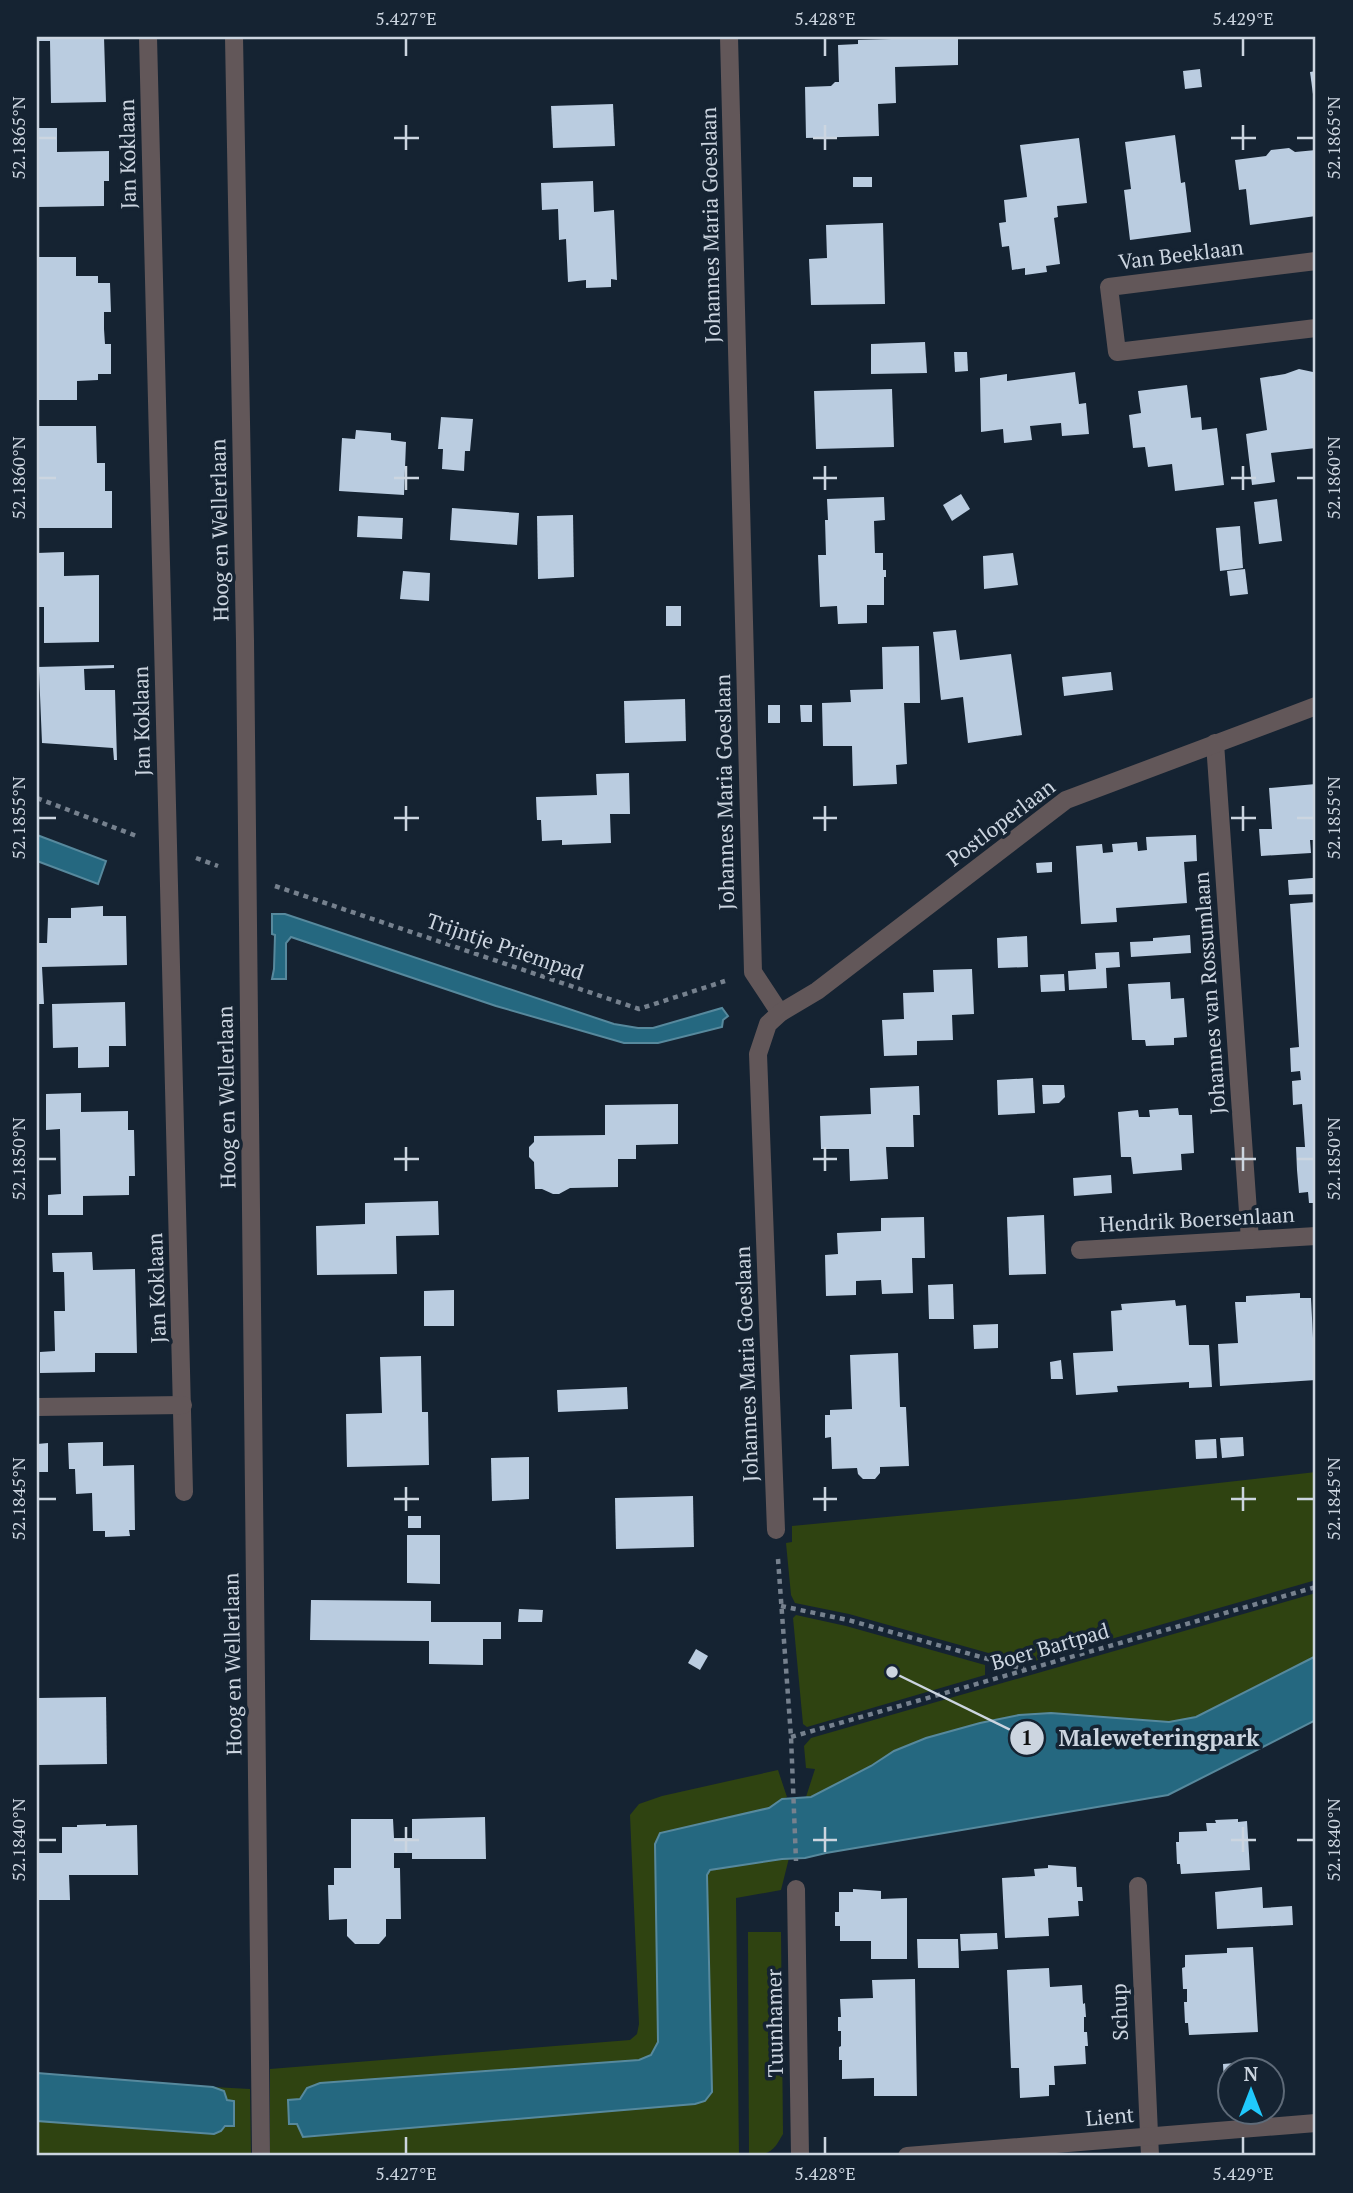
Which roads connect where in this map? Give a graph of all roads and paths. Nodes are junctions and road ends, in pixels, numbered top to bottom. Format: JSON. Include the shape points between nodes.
{"nodes":[{"id":1,"x":148,"y":37,"type":"edge"},
{"id":2,"x":234,"y":37,"type":"edge"},
{"id":3,"x":729,"y":37,"type":"edge"},
{"id":4,"x":1316,"y":261,"type":"edge"},
{"id":5,"x":1316,"y":328,"type":"edge"},
{"id":6,"x":1316,"y":706,"type":"edge"},
{"id":7,"x":1215,"y":743,"type":"junction"},
{"id":8,"x":247,"y":877,"type":"junction"},
{"id":9,"x":752,"y":972,"type":"junction"},
{"id":10,"x":780,"y":1013,"type":"junction"},
{"id":11,"x":1316,"y":1236,"type":"edge"},
{"id":12,"x":1250,"y":1240,"type":"junction"},
{"id":13,"x":1080,"y":1250,"type":"dead end"},
{"id":14,"x":183,"y":1405,"type":"junction"},
{"id":15,"x":37,"y":1407,"type":"edge"},
{"id":16,"x":184,"y":1492,"type":"dead end"},
{"id":17,"x":776,"y":1530,"type":"joint"},
{"id":18,"x":1316,"y":1587,"type":"edge"},
{"id":19,"x":780,"y":1606,"type":"junction"},
{"id":20,"x":1025,"y":1670,"type":"junction"},
{"id":21,"x":792,"y":1738,"type":"junction"},
{"id":22,"x":796,"y":1865,"type":"dead end"},
{"id":23,"x":1138,"y":1886,"type":"dead end"},
{"id":24,"x":796,"y":1889,"type":"dead end"},
{"id":25,"x":1316,"y":2123,"type":"edge"},
{"id":26,"x":1148,"y":2136,"type":"junction"},
{"id":27,"x":261,"y":2156,"type":"edge"},
{"id":28,"x":800,"y":2156,"type":"edge"},
{"id":29,"x":907,"y":2156,"type":"edge"},
{"id":30,"x":1150,"y":2156,"type":"edge"}],
"edges":[{"from":1,"to":14,"type":"street","name":"Jan Koklaan"},
{"from":2,"to":8,"type":"street","name":"Hoog en Wellerlaan"},
{"from":3,"to":9,"type":"street","name":"Johannes Maria Goeslaan"},
{"from":4,"to":5,"type":"street","name":"Van Beeklaan","via":[[1109,287],[1117,352]]},
{"from":6,"to":7,"type":"street","name":"Postloperlaan"},
{"from":7,"to":10,"type":"street","name":"Postloperlaan","via":[[1066,800],[817,991]]},
{"from":7,"to":12,"type":"street","name":"Johannes van Rossumlaan"},
{"from":8,"to":9,"type":"path","name":"Trijntje Priempad","via":[[639,1009]]},
{"from":8,"to":27,"type":"street","name":"Hoog en Wellerlaan"},
{"from":9,"to":10,"type":"street"},
{"from":10,"to":17,"type":"street","name":"Johannes Maria Goeslaan","via":[[768,1024],[758,1054]]},
{"from":11,"to":12,"type":"street","name":"Hendrik Boersenlaan"},
{"from":12,"to":13,"type":"street","name":"Hendrik Boersenlaan"},
{"from":14,"to":15,"type":"street"},
{"from":14,"to":16,"type":"street","name":"Jan Koklaan"},
{"from":17,"to":19,"type":"path"},
{"from":18,"to":20,"type":"path","name":"Boer Bartpad"},
{"from":19,"to":20,"type":"path","via":[[848,1620]]},
{"from":19,"to":21,"type":"path"},
{"from":20,"to":21,"type":"path","name":"Boer Bartpad"},
{"from":21,"to":22,"type":"path"},
{"from":23,"to":26,"type":"street","name":"Schup"},
{"from":24,"to":28,"type":"street","name":"Tuunhamer"},
{"from":25,"to":26,"type":"street","name":"Lient"},
{"from":26,"to":29,"type":"street","name":"Lient"},
{"from":26,"to":30,"type":"street","name":"Schup"}]}
